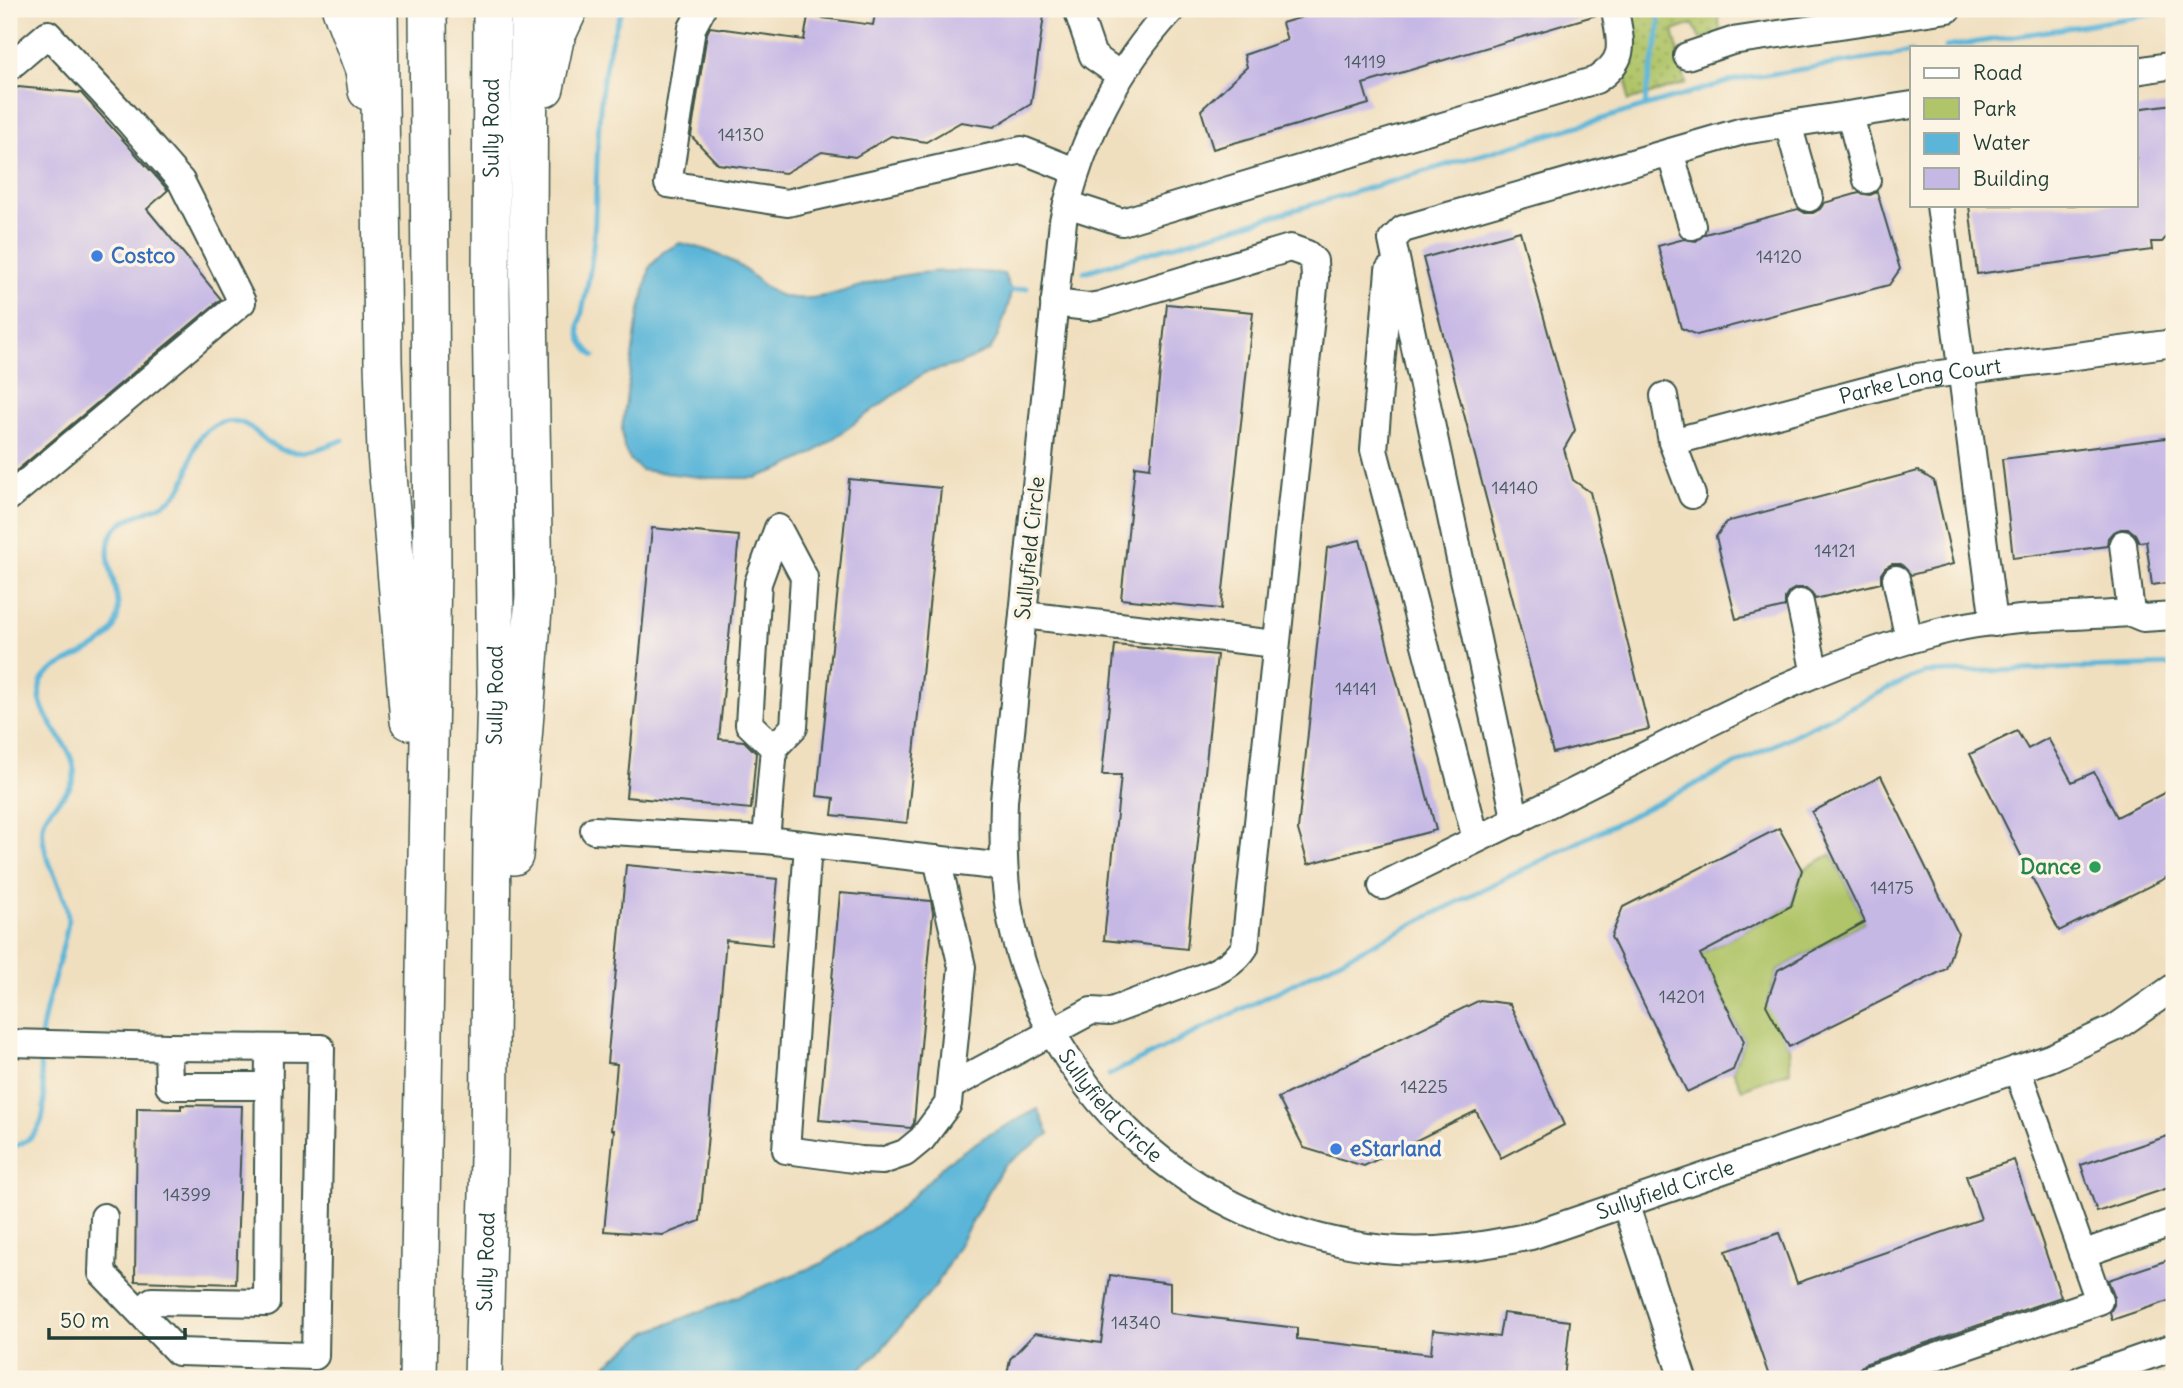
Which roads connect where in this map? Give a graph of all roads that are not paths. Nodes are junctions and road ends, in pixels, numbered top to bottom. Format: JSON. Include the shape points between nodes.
{"nodes":[{"id":1,"x":341,"y":9,"type":"edge"},
{"id":2,"x":379,"y":9,"type":"edge"},
{"id":3,"x":428,"y":9,"type":"edge"},
{"id":4,"x":492,"y":9,"type":"edge"},
{"id":5,"x":529,"y":9,"type":"edge"},
{"id":6,"x":569,"y":9,"type":"edge"},
{"id":7,"x":702,"y":9,"type":"edge"},
{"id":8,"x":1077,"y":9,"type":"edge"},
{"id":9,"x":1170,"y":9,"type":"edge"},
{"id":10,"x":1615,"y":9,"type":"edge"},
{"id":11,"x":1948,"y":9,"type":"edge"},
{"id":12,"x":1687,"y":56,"type":"dead end"},
{"id":13,"x":2174,"y":65,"type":"edge"},
{"id":14,"x":9,"y":67,"type":"edge"},
{"id":15,"x":2138,"y":71,"type":"edge"},
{"id":16,"x":1120,"y":75,"type":"junction"},
{"id":17,"x":1910,"y":105,"type":"edge"},
{"id":18,"x":1850,"y":115,"type":"junction"},
{"id":19,"x":1788,"y":124,"type":"junction"},
{"id":20,"x":1670,"y":152,"type":"junction"},
{"id":21,"x":1075,"y":171,"type":"junction"},
{"id":22,"x":381,"y":173,"type":"junction"},
{"id":23,"x":1867,"y":180,"type":"dead end"},
{"id":24,"x":1809,"y":198,"type":"dead end"},
{"id":25,"x":1067,"y":204,"type":"junction"},
{"id":26,"x":1940,"y":206,"type":"edge"},
{"id":27,"x":1692,"y":226,"type":"dead end"},
{"id":28,"x":1392,"y":240,"type":"junction"},
{"id":29,"x":528,"y":246,"type":"junction"},
{"id":30,"x":1054,"y":303,"type":"junction"},
{"id":31,"x":2174,"y":343,"type":"edge"},
{"id":32,"x":1960,"y":370,"type":"junction"},
{"id":33,"x":1664,"y":396,"type":"dead end"},
{"id":34,"x":1671,"y":442,"type":"junction"},
{"id":35,"x":1692,"y":495,"type":"dead end"},
{"id":36,"x":9,"y":497,"type":"edge"},
{"id":37,"x":2123,"y":544,"type":"dead end"},
{"id":38,"x":1896,"y":579,"type":"dead end"},
{"id":39,"x":1800,"y":603,"type":"dead end"},
{"id":40,"x":2131,"y":613,"type":"junction"},
{"id":41,"x":1023,"y":615,"type":"junction"},
{"id":42,"x":2174,"y":616,"type":"edge"},
{"id":43,"x":1994,"y":623,"type":"junction"},
{"id":44,"x":1909,"y":640,"type":"junction"},
{"id":45,"x":1276,"y":644,"type":"junction"},
{"id":46,"x":1815,"y":674,"type":"junction"},
{"id":47,"x":774,"y":748,"type":"junction"},
{"id":48,"x":1516,"y":822,"type":"junction"},
{"id":49,"x":593,"y":830,"type":"dead end"},
{"id":50,"x":1476,"y":839,"type":"junction"},
{"id":51,"x":766,"y":840,"type":"junction"},
{"id":52,"x":808,"y":845,"type":"junction"},
{"id":53,"x":937,"y":859,"type":"junction"},
{"id":54,"x":1004,"y":867,"type":"junction"},
{"id":55,"x":1382,"y":886,"type":"dead end"},
{"id":56,"x":426,"y":935,"type":"junction"},
{"id":57,"x":2174,"y":987,"type":"edge"},
{"id":58,"x":1053,"y":1031,"type":"junction"},
{"id":59,"x":9,"y":1043,"type":"edge"},
{"id":60,"x":167,"y":1048,"type":"junction"},
{"id":61,"x":269,"y":1048,"type":"junction"},
{"id":62,"x":2017,"y":1069,"type":"junction"},
{"id":63,"x":269,"y":1086,"type":"junction"},
{"id":64,"x":951,"y":1086,"type":"junction"},
{"id":65,"x":489,"y":1157,"type":"junction"},
{"id":66,"x":1625,"y":1203,"type":"junction"},
{"id":67,"x":104,"y":1217,"type":"dead end"},
{"id":68,"x":2174,"y":1222,"type":"edge"},
{"id":69,"x":2082,"y":1254,"type":"junction"},
{"id":70,"x":140,"y":1312,"type":"junction"},
{"id":71,"x":2174,"y":1348,"type":"edge"},
{"id":72,"x":303,"y":1367,"type":"edge"},
{"id":73,"x":418,"y":1379,"type":"edge"},
{"id":74,"x":483,"y":1379,"type":"edge"},
{"id":75,"x":1683,"y":1379,"type":"edge"},
{"id":76,"x":1869,"y":1379,"type":"edge"},
{"id":77,"x":2082,"y":1379,"type":"edge"}],
"edges":[{"from":1,"to":22,"type":"highway","via":[[364,71]]},
{"from":2,"to":22,"type":"highway"},
{"from":3,"to":56,"type":"highway","via":[[432,566]]},
{"from":4,"to":65,"type":"highway","name":"Sully Road","via":[[496,692]]},
{"from":5,"to":29,"type":"highway"},
{"from":6,"to":29,"type":"highway","via":[[555,39],[539,117]]},
{"from":7,"to":21,"type":"street","via":[[692,28],[668,184],[787,203],[1022,150]]},
{"from":8,"to":16,"type":"street","via":[[1093,56]]},
{"from":9,"to":16,"type":"street","name":"Sullyfield Circle"},
{"from":10,"to":25,"type":"street","via":[[1619,57],[1614,67],[1596,80],[1122,222]]},
{"from":11,"to":12,"type":"street","via":[[1732,41]]},
{"from":13,"to":15,"type":"street"},
{"from":14,"to":36,"type":"street","via":[[48,34],[181,181],[242,302]]},
{"from":16,"to":21,"type":"street","name":"Sullyfield Circle"},
{"from":17,"to":18,"type":"street"},
{"from":18,"to":19,"type":"street"},
{"from":18,"to":23,"type":"street"},
{"from":19,"to":20,"type":"street"},
{"from":19,"to":24,"type":"street"},
{"from":20,"to":27,"type":"street"},
{"from":20,"to":28,"type":"street","via":[[1403,229]]},
{"from":21,"to":25,"type":"street","name":"Sullyfield Circle"},
{"from":22,"to":56,"type":"highway","via":[[386,452]]},
{"from":25,"to":30,"type":"street","name":"Sullyfield Circle"},
{"from":26,"to":32,"type":"street"},
{"from":28,"to":48,"type":"street"},
{"from":28,"to":50,"type":"street","via":[[1374,450]]},
{"from":29,"to":65,"type":"highway","via":[[534,596]]},
{"from":30,"to":41,"type":"street","name":"Sullyfield Circle"},
{"from":30,"to":45,"type":"street","via":[[1100,305],[1290,248],[1314,261]]},
{"from":31,"to":32,"type":"street","name":"Parke Long Court"},
{"from":32,"to":34,"type":"street","name":"Parke Long Court","via":[[1917,377]]},
{"from":32,"to":43,"type":"street"},
{"from":33,"to":34,"type":"street"},
{"from":34,"to":35,"type":"street"},
{"from":37,"to":40,"type":"street"},
{"from":38,"to":44,"type":"street"},
{"from":39,"to":46,"type":"street"},
{"from":40,"to":42,"type":"street","via":[[2143,618]]},
{"from":40,"to":43,"type":"street"},
{"from":41,"to":45,"type":"street"},
{"from":41,"to":54,"type":"street","name":"Sullyfield Circle","via":[[1003,801]]},
{"from":43,"to":44,"type":"street"},
{"from":44,"to":46,"type":"street"},
{"from":45,"to":58,"type":"street","via":[[1245,947],[1239,957],[1211,974],[1109,1012],[1091,1012]]},
{"from":46,"to":48,"type":"street"},
{"from":47,"to":47,"type":"street","via":[[794,727],[804,578],[778,528],[758,583],[748,724]]},
{"from":47,"to":51,"type":"street"},
{"from":48,"to":50,"type":"street"},
{"from":49,"to":51,"type":"street"},
{"from":50,"to":55,"type":"street"},
{"from":51,"to":52,"type":"street"},
{"from":52,"to":53,"type":"street"},
{"from":52,"to":64,"type":"street","via":[[786,1150],[882,1161],[905,1153],[922,1139],[948,1104]]},
{"from":53,"to":54,"type":"street"},
{"from":53,"to":64,"type":"street","via":[[962,967]]},
{"from":54,"to":58,"type":"street","name":"Sullyfield Circle","via":[[1022,961]]},
{"from":56,"to":73,"type":"highway"},
{"from":57,"to":62,"type":"street","name":"Sullyfield Circle","via":[[2115,1028]]},
{"from":58,"to":64,"type":"street"},
{"from":58,"to":66,"type":"street","name":"Sullyfield Circle","via":[[1079,1075],[1142,1145],[1216,1198],[1299,1233],[1387,1249],[1445,1250],[1531,1236]]},
{"from":59,"to":60,"type":"street"},
{"from":60,"to":61,"type":"street"},
{"from":60,"to":63,"type":"street","via":[[169,1086]]},
{"from":61,"to":63,"type":"street"},
{"from":61,"to":72,"type":"street","via":[[321,1048],[315,1356]]},
{"from":62,"to":66,"type":"street","name":"Sullyfield Circle"},
{"from":62,"to":69,"type":"street"},
{"from":63,"to":70,"type":"street","via":[[267,1303],[152,1301]]},
{"from":65,"to":74,"type":"highway","name":"Sully Road"},
{"from":66,"to":75,"type":"street"},
{"from":67,"to":70,"type":"street","via":[[102,1273]]},
{"from":68,"to":69,"type":"street"},
{"from":69,"to":76,"type":"street","via":[[2099,1301]]},
{"from":70,"to":72,"type":"street","via":[[178,1352]]},
{"from":71,"to":77,"type":"street"}]}
